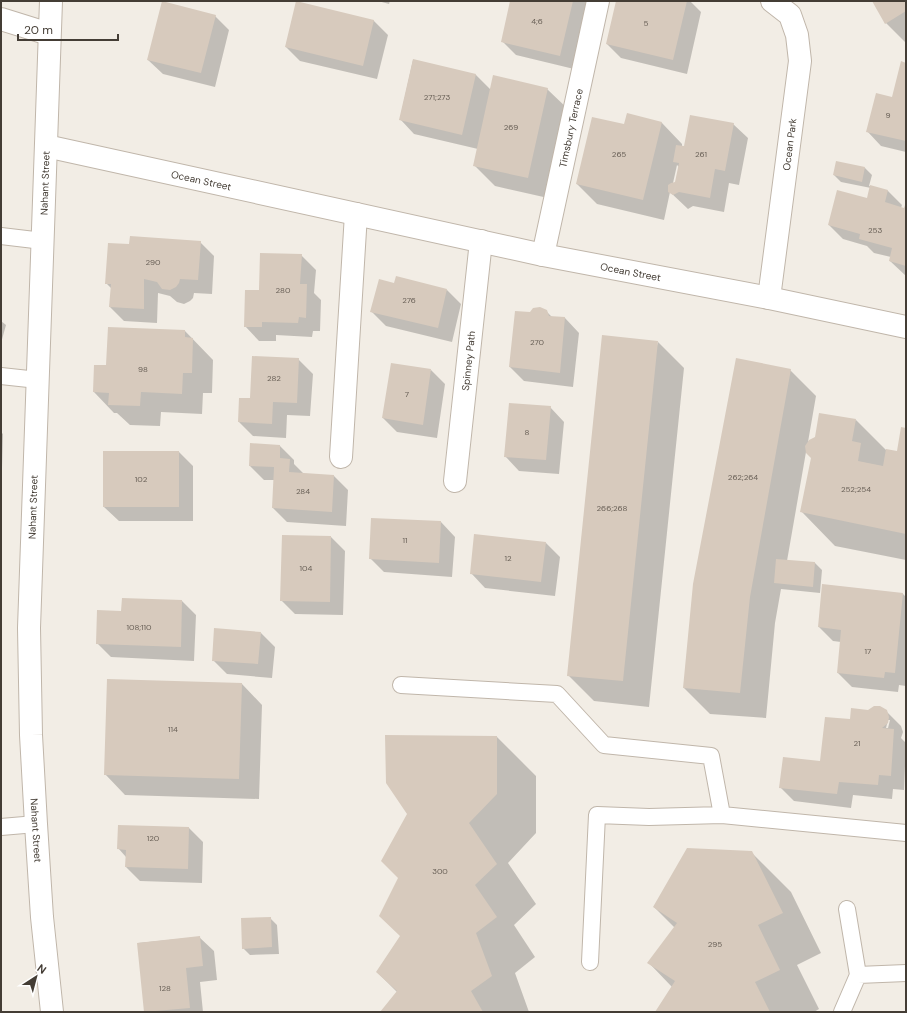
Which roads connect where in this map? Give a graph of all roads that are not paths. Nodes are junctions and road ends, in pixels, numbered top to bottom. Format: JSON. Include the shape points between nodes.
{"nodes":[{"id":1,"x":51,"y":1,"type":"edge"},
{"id":2,"x":598,"y":1,"type":"edge"},
{"id":3,"x":772,"y":1,"type":"edge"},
{"id":4,"x":1,"y":19,"type":"edge"},
{"id":5,"x":49,"y":34,"type":"junction"},
{"id":6,"x":46,"y":146,"type":"junction"},
{"id":7,"x":356,"y":214,"type":"junction"},
{"id":8,"x":1,"y":236,"type":"edge"},
{"id":9,"x":43,"y":241,"type":"junction"},
{"id":10,"x":480,"y":241,"type":"junction"},
{"id":11,"x":543,"y":255,"type":"junction"},
{"id":12,"x":769,"y":298,"type":"junction"},
{"id":13,"x":906,"y":327,"type":"edge"},
{"id":14,"x":1,"y":376,"type":"edge"},
{"id":15,"x":38,"y":380,"type":"junction"},
{"id":16,"x":341,"y":457,"type":"dead end"},
{"id":17,"x":455,"y":481,"type":"dead end"},
{"id":18,"x":401,"y":685,"type":"dead end"},
{"id":19,"x":722,"y":815,"type":"junction"},
{"id":20,"x":36,"y":824,"type":"junction"},
{"id":21,"x":1,"y":827,"type":"edge"},
{"id":22,"x":906,"y":833,"type":"edge"},
{"id":23,"x":847,"y":909,"type":"dead end"},
{"id":24,"x":590,"y":962,"type":"dead end"},
{"id":25,"x":906,"y":973,"type":"edge"},
{"id":26,"x":858,"y":975,"type":"junction"},
{"id":27,"x":52,"y":1012,"type":"edge"},
{"id":28,"x":842,"y":1012,"type":"edge"}],
"edges":[{"from":1,"to":5,"type":"street","name":"Nahant Street"},
{"from":2,"to":11,"type":"street","name":"Timsbury Terrace"},
{"from":3,"to":12,"type":"street","name":"Ocean Park","via":[[790,15],[798,35],[800,61]]},
{"from":4,"to":5,"type":"street"},
{"from":5,"to":6,"type":"street","name":"Nahant Street"},
{"from":6,"to":7,"type":"street","name":"Ocean Street"},
{"from":6,"to":9,"type":"street","name":"Nahant Street"},
{"from":7,"to":10,"type":"street","name":"Ocean Street"},
{"from":7,"to":16,"type":"street"},
{"from":8,"to":9,"type":"lane"},
{"from":9,"to":15,"type":"street","name":"Nahant Street"},
{"from":10,"to":11,"type":"street","name":"Ocean Street"},
{"from":10,"to":17,"type":"street","name":"Spinney Path"},
{"from":11,"to":12,"type":"street","name":"Ocean Street"},
{"from":12,"to":13,"type":"street","name":"Ocean Street"},
{"from":14,"to":15,"type":"lane"},
{"from":15,"to":20,"type":"street","name":"Nahant Street","via":[[29,628]]},
{"from":18,"to":19,"type":"lane","via":[[557,694],[604,745],[711,756]]},
{"from":19,"to":22,"type":"lane"},
{"from":19,"to":24,"type":"lane","via":[[597,815]]},
{"from":20,"to":21,"type":"lane"},
{"from":20,"to":27,"type":"street","name":"Nahant Street"},
{"from":23,"to":26,"type":"lane"},
{"from":25,"to":26,"type":"lane"},
{"from":26,"to":28,"type":"lane"}]}
